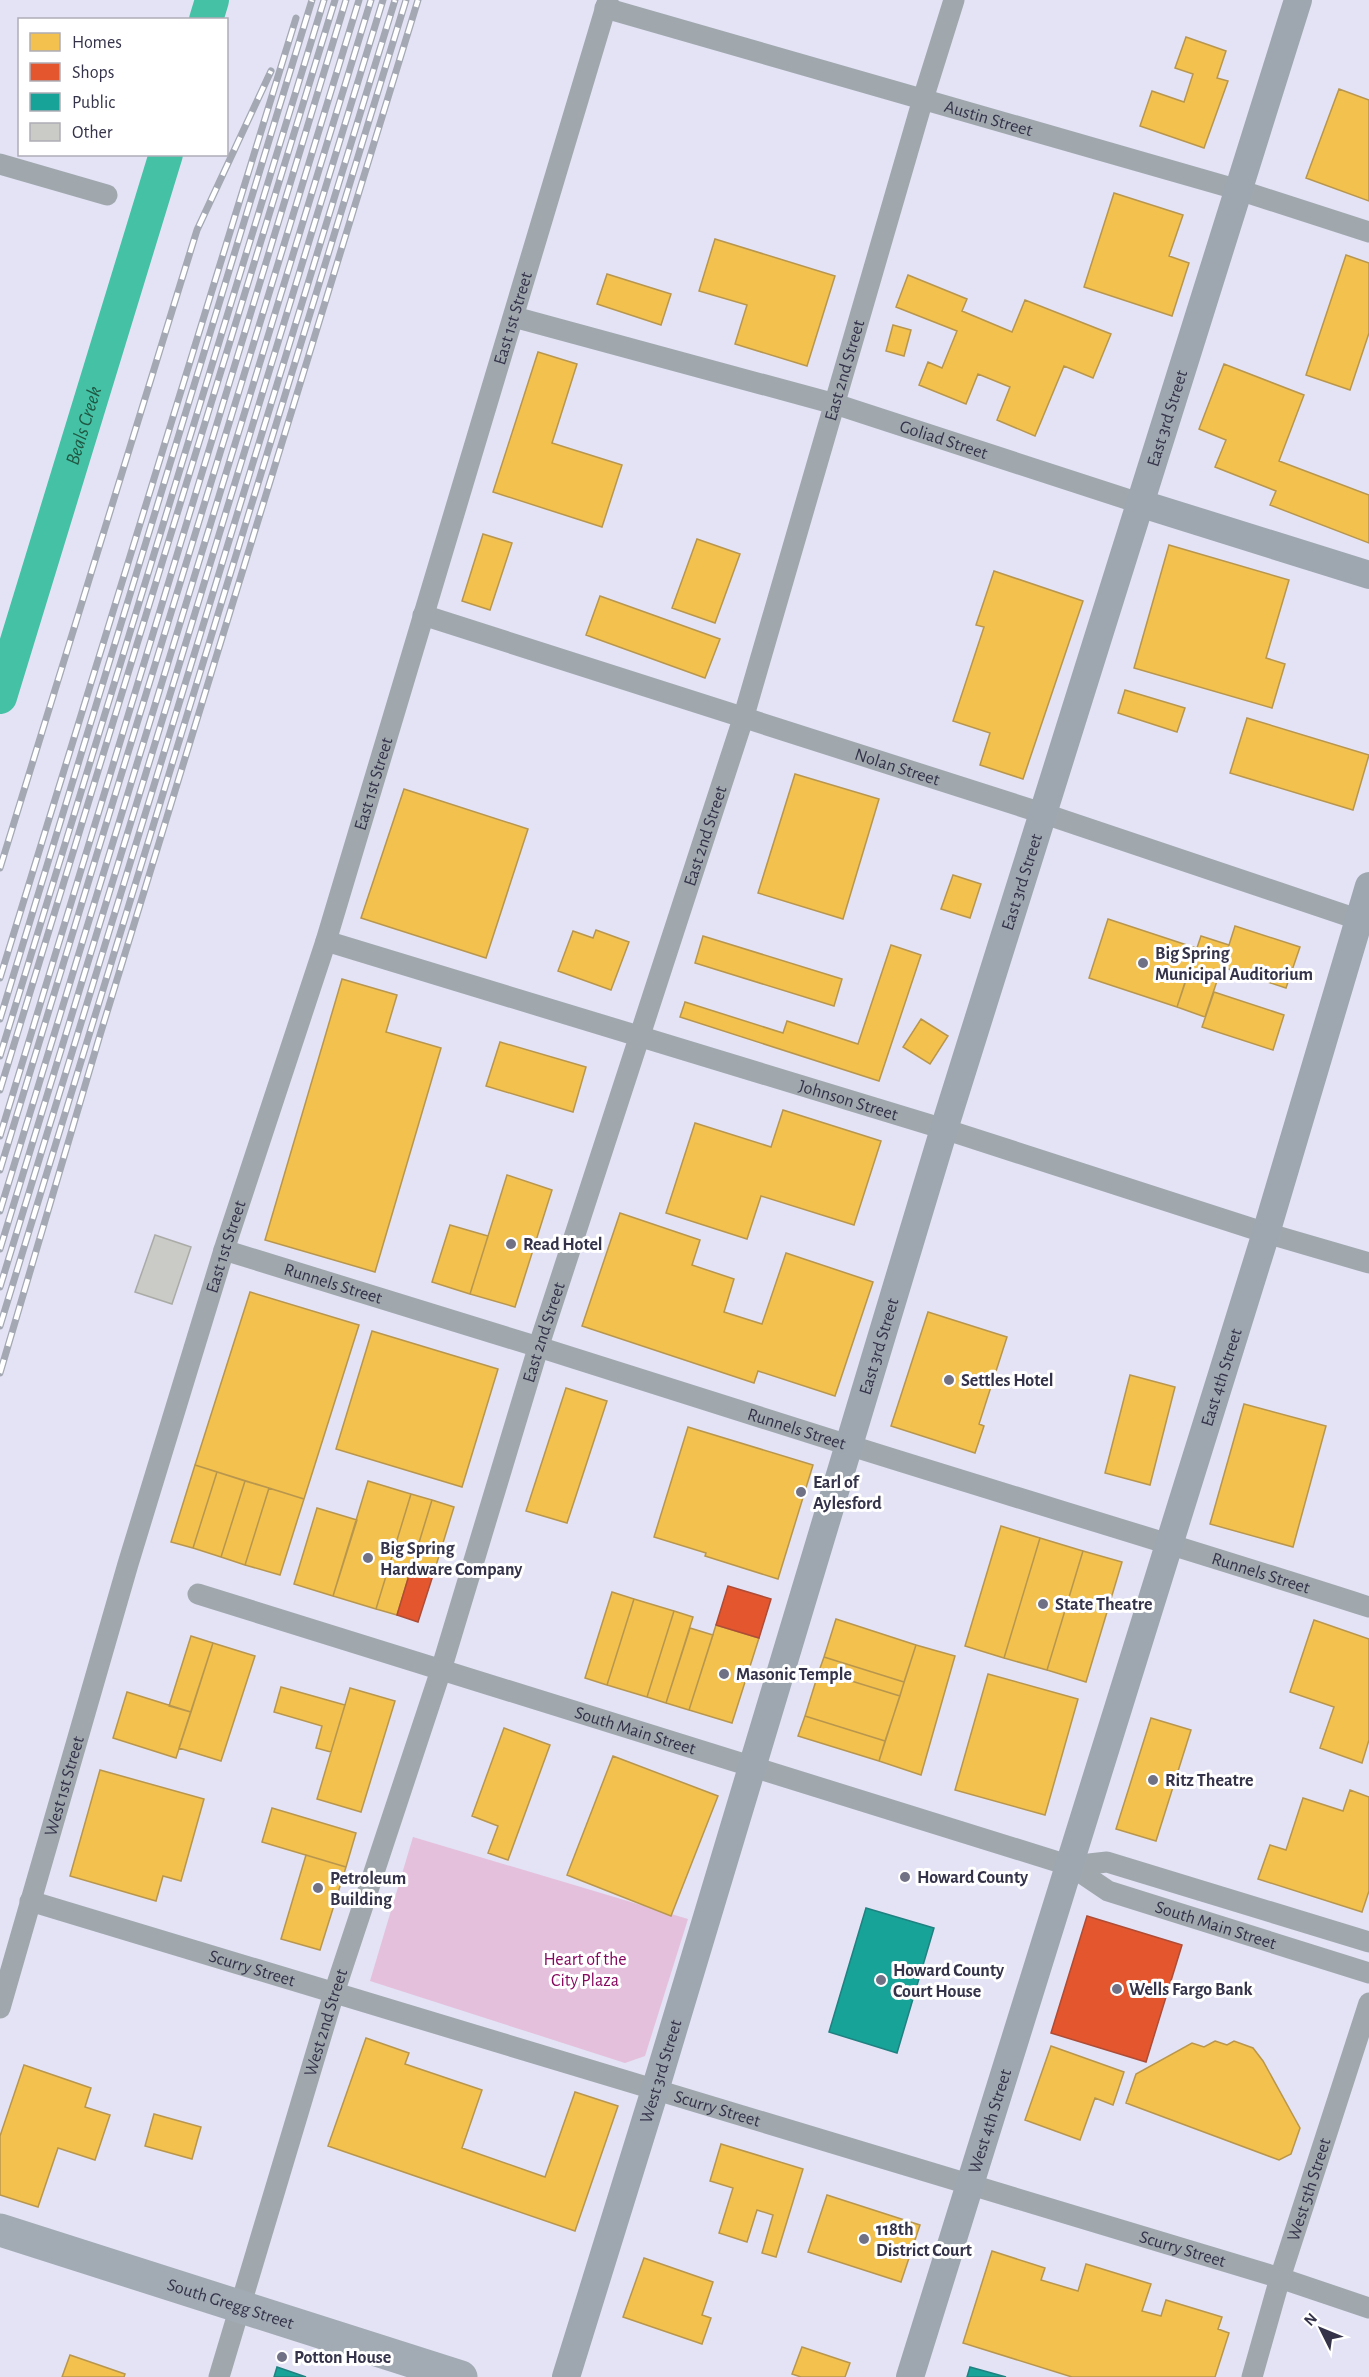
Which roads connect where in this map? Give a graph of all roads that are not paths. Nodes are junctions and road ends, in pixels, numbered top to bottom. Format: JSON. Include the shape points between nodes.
{"nodes":[{"id":1,"x":954,"y":0,"type":"edge"},
{"id":2,"x":1299,"y":0,"type":"edge"},
{"id":3,"x":607,"y":4,"type":"edge"},
{"id":4,"x":923,"y":99,"type":"junction"},
{"id":5,"x":0,"y":164,"type":"edge"},
{"id":6,"x":1239,"y":190,"type":"junction"},
{"id":7,"x":107,"y":195,"type":"dead end"},
{"id":8,"x":1369,"y":232,"type":"edge"},
{"id":9,"x":514,"y":317,"type":"junction"},
{"id":10,"x":835,"y":404,"type":"junction"},
{"id":11,"x":1142,"y":504,"type":"junction"},
{"id":12,"x":1369,"y":575,"type":"edge"},
{"id":13,"x":423,"y":615,"type":"junction"},
{"id":14,"x":743,"y":719,"type":"junction"},
{"id":15,"x":1042,"y":813,"type":"junction"},
{"id":16,"x":1369,"y":886,"type":"edge"},
{"id":17,"x":1364,"y":921,"type":"edge"},
{"id":18,"x":326,"y":941,"type":"junction"},
{"id":19,"x":639,"y":1037,"type":"junction"},
{"id":20,"x":944,"y":1129,"type":"junction"},
{"id":21,"x":1266,"y":1233,"type":"junction"},
{"id":22,"x":224,"y":1250,"type":"junction"},
{"id":23,"x":1369,"y":1263,"type":"edge"},
{"id":24,"x":539,"y":1345,"type":"junction"},
{"id":25,"x":847,"y":1444,"type":"junction"},
{"id":26,"x":1170,"y":1543,"type":"junction"},
{"id":27,"x":128,"y":1564,"type":"joint"},
{"id":28,"x":198,"y":1594,"type":"dead end"},
{"id":29,"x":1369,"y":1607,"type":"edge"},
{"id":30,"x":441,"y":1670,"type":"junction"},
{"id":31,"x":752,"y":1767,"type":"junction"},
{"id":32,"x":1071,"y":1866,"type":"junction"},
{"id":33,"x":30,"y":1901,"type":"junction"},
{"id":34,"x":1369,"y":1942,"type":"edge"},
{"id":35,"x":1369,"y":1973,"type":"edge"},
{"id":36,"x":334,"y":1993,"type":"junction"},
{"id":37,"x":1369,"y":2003,"type":"edge"},
{"id":38,"x":0,"y":2008,"type":"edge"},
{"id":39,"x":655,"y":2090,"type":"junction"},
{"id":40,"x":969,"y":2186,"type":"junction"},
{"id":41,"x":0,"y":2230,"type":"edge"},
{"id":42,"x":1280,"y":2278,"type":"junction"},
{"id":43,"x":240,"y":2308,"type":"junction"},
{"id":44,"x":1369,"y":2308,"type":"edge"},
{"id":45,"x":219,"y":2377,"type":"edge"},
{"id":46,"x":461,"y":2377,"type":"edge"},
{"id":47,"x":566,"y":2377,"type":"edge"},
{"id":48,"x":910,"y":2377,"type":"edge"},
{"id":49,"x":1252,"y":2377,"type":"edge"}],
"edges":[{"from":1,"to":4,"type":"street","name":"East 2nd Street"},
{"from":2,"to":6,"type":"main road","name":"East 3rd Street"},
{"from":3,"to":4,"type":"street","name":"Austin Street"},
{"from":3,"to":9,"type":"street","name":"East 1st Street"},
{"from":4,"to":6,"type":"street","name":"Austin Street"},
{"from":4,"to":10,"type":"street","name":"East 2nd Street"},
{"from":5,"to":7,"type":"street"},
{"from":6,"to":8,"type":"street","name":"Austin Street"},
{"from":6,"to":11,"type":"main road","name":"East 3rd Street"},
{"from":9,"to":10,"type":"street","name":"Goliad Street"},
{"from":9,"to":13,"type":"street","name":"East 1st Street"},
{"from":10,"to":11,"type":"street","name":"Goliad Street"},
{"from":10,"to":14,"type":"street","name":"East 2nd Street"},
{"from":11,"to":12,"type":"main road","name":"Goliad Street"},
{"from":11,"to":15,"type":"main road","name":"East 3rd Street"},
{"from":13,"to":14,"type":"street","name":"Nolan Street"},
{"from":13,"to":18,"type":"street","name":"East 1st Street"},
{"from":14,"to":15,"type":"street","name":"Nolan Street"},
{"from":14,"to":19,"type":"street","name":"East 2nd Street"},
{"from":15,"to":17,"type":"street","name":"Nolan Street"},
{"from":15,"to":20,"type":"main road","name":"East 3rd Street"},
{"from":16,"to":17,"type":"main road","name":"East 4th Street"},
{"from":17,"to":21,"type":"main road","name":"East 4th Street"},
{"from":18,"to":19,"type":"street","name":"Johnson Street"},
{"from":18,"to":22,"type":"street","name":"East 1st Street"},
{"from":19,"to":20,"type":"street","name":"Johnson Street"},
{"from":19,"to":24,"type":"street","name":"East 2nd Street"},
{"from":20,"to":21,"type":"street","name":"Johnson Street"},
{"from":20,"to":25,"type":"main road","name":"East 3rd Street"},
{"from":21,"to":23,"type":"street","name":"Johnson Street"},
{"from":21,"to":26,"type":"main road","name":"East 4th Street"},
{"from":22,"to":24,"type":"street","name":"Runnels Street"},
{"from":22,"to":27,"type":"street","name":"East 1st Street"},
{"from":24,"to":25,"type":"street","name":"Runnels Street"},
{"from":24,"to":30,"type":"street","name":"East 2nd Street"},
{"from":25,"to":26,"type":"street","name":"Runnels Street"},
{"from":25,"to":31,"type":"main road","name":"East 3rd Street"},
{"from":26,"to":29,"type":"street","name":"Runnels Street"},
{"from":26,"to":32,"type":"main road","name":"East 4th Street"},
{"from":27,"to":33,"type":"street","name":"West 1st Street"},
{"from":28,"to":30,"type":"street","name":"South Main Street"},
{"from":30,"to":31,"type":"street","name":"South Main Street"},
{"from":30,"to":36,"type":"street","name":"West 2nd Street"},
{"from":31,"to":32,"type":"street","name":"South Main Street"},
{"from":31,"to":39,"type":"main road","name":"West 3rd Street"},
{"from":32,"to":34,"type":"street","name":"South Main Street","via":[[1107,1862]]},
{"from":32,"to":35,"type":"street","name":"South Main Street","via":[[1107,1891]]},
{"from":32,"to":40,"type":"main road","name":"West 4th Street"},
{"from":33,"to":36,"type":"street","name":"Scurry Street"},
{"from":33,"to":38,"type":"street","name":"West 1st Street"},
{"from":36,"to":39,"type":"street","name":"Scurry Street"},
{"from":36,"to":43,"type":"street","name":"West 2nd Street"},
{"from":37,"to":42,"type":"street","name":"West 5th Street"},
{"from":39,"to":40,"type":"street","name":"Scurry Street"},
{"from":39,"to":47,"type":"main road","name":"West 3rd Street"},
{"from":40,"to":42,"type":"street","name":"Scurry Street"},
{"from":40,"to":48,"type":"main road","name":"West 4th Street"},
{"from":41,"to":43,"type":"main road","name":"South Gregg Street"},
{"from":42,"to":44,"type":"street","name":"Scurry Street"},
{"from":42,"to":49,"type":"street","name":"West 5th Street"},
{"from":43,"to":45,"type":"street","name":"West 2nd Street"},
{"from":43,"to":46,"type":"main road","name":"South Gregg Street"}]}
